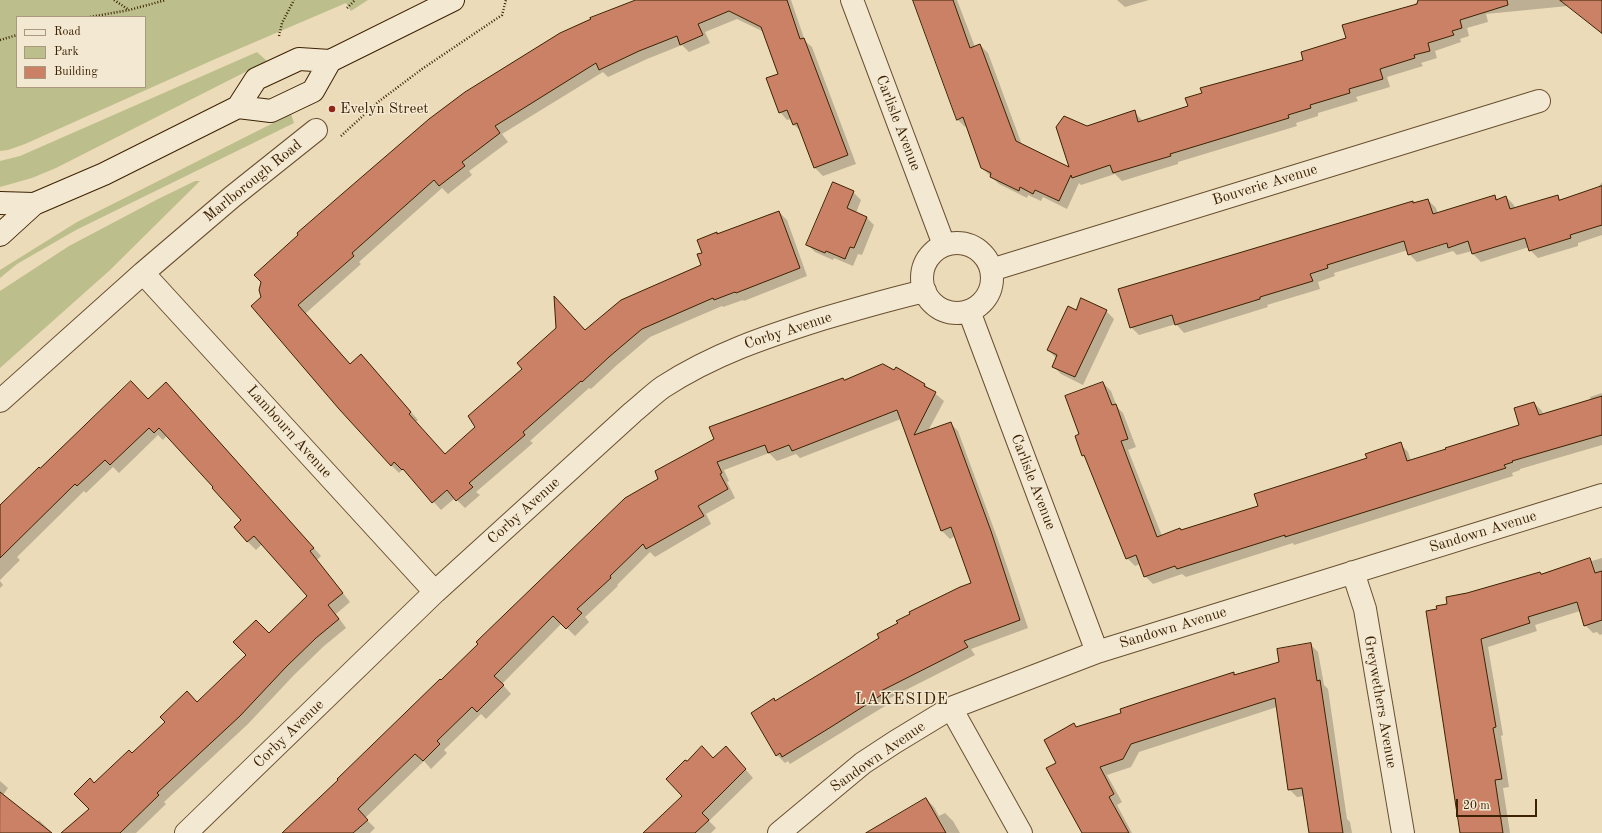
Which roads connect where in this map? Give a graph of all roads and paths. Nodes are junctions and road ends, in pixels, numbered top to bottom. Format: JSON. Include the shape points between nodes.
{"nodes":[{"id":1,"x":114,"y":0,"type":"edge"},
{"id":2,"x":166,"y":0,"type":"edge"},
{"id":3,"x":294,"y":0,"type":"edge"},
{"id":4,"x":355,"y":0,"type":"edge"},
{"id":5,"x":453,"y":0,"type":"edge"},
{"id":6,"x":506,"y":0,"type":"edge"},
{"id":7,"x":852,"y":0,"type":"edge"},
{"id":8,"x":347,"y":8,"type":"dead end"},
{"id":9,"x":129,"y":10,"type":"junction"},
{"id":10,"x":96,"y":16,"type":"edge"},
{"id":11,"x":16,"y":35,"type":"edge"},
{"id":12,"x":279,"y":36,"type":"dead end"},
{"id":13,"x":0,"y":40,"type":"edge"},
{"id":14,"x":330,"y":61,"type":"junction"},
{"id":15,"x":1539,"y":101,"type":"dead end"},
{"id":16,"x":238,"y":108,"type":"junction"},
{"id":17,"x":316,"y":130,"type":"joint"},
{"id":18,"x":0,"y":203,"type":"edge"},
{"id":19,"x":34,"y":204,"type":"junction"},
{"id":20,"x":0,"y":235,"type":"edge"},
{"id":21,"x":944,"y":245,"type":"junction"},
{"id":22,"x":991,"y":270,"type":"junction"},
{"id":23,"x":143,"y":273,"type":"junction"},
{"id":24,"x":925,"y":291,"type":"junction"},
{"id":25,"x":969,"y":311,"type":"junction"},
{"id":26,"x":0,"y":402,"type":"edge"},
{"id":27,"x":1602,"y":495,"type":"edge"},
{"id":28,"x":1354,"y":572,"type":"junction"},
{"id":29,"x":435,"y":592,"type":"junction"},
{"id":30,"x":1097,"y":652,"type":"junction"},
{"id":31,"x":951,"y":708,"type":"junction"},
{"id":32,"x":186,"y":833,"type":"edge"},
{"id":33,"x":779,"y":833,"type":"edge"},
{"id":34,"x":1020,"y":833,"type":"edge"},
{"id":35,"x":1403,"y":833,"type":"edge"}],
"edges":[{"from":1,"to":9,"type":"path"},
{"from":2,"to":9,"type":"path"},
{"from":3,"to":12,"type":"path","via":[[282,23]]},
{"from":4,"to":8,"type":"path"},
{"from":5,"to":14,"type":"street"},
{"from":6,"to":17,"type":"path","name":"Marlborough Road","via":[[502,15],[378,102],[329,147]]},
{"from":7,"to":21,"type":"street","name":"Carlisle Avenue"},
{"from":9,"to":10,"type":"path"},
{"from":11,"to":13,"type":"path"},
{"from":14,"to":16,"type":"street","via":[[299,59],[256,79]]},
{"from":14,"to":16,"type":"street","via":[[313,90],[271,110]]},
{"from":15,"to":22,"type":"street","name":"Bouverie Avenue"},
{"from":16,"to":19,"type":"street","via":[[104,174]]},
{"from":17,"to":23,"type":"street","name":"Marlborough Road"},
{"from":18,"to":19,"type":"street"},
{"from":19,"to":20,"type":"street"},
{"from":21,"to":22,"type":"street","via":[[964,243],[974,247],[988,261]]},
{"from":21,"to":24,"type":"street","via":[[927,259],[922,280]]},
{"from":22,"to":25,"type":"street","via":[[990,290],[985,299]]},
{"from":23,"to":26,"type":"street","name":"Marlborough Road"},
{"from":23,"to":29,"type":"street","name":"Lambourn Avenue"},
{"from":24,"to":25,"type":"street","via":[[934,304],[948,312]]},
{"from":24,"to":29,"type":"street","name":"Corby Avenue","via":[[888,299],[737,348],[662,388]]},
{"from":25,"to":30,"type":"street","name":"Carlisle Avenue"},
{"from":27,"to":28,"type":"street","name":"Sandown Avenue"},
{"from":28,"to":30,"type":"street","name":"Sandown Avenue"},
{"from":28,"to":35,"type":"street","name":"Greywethers Avenue","via":[[1365,610]]},
{"from":29,"to":32,"type":"street","name":"Corby Avenue"},
{"from":30,"to":31,"type":"street","name":"Sandown Avenue"},
{"from":31,"to":33,"type":"street","name":"Sandown Avenue","via":[[863,763]]},
{"from":31,"to":34,"type":"street"}]}
